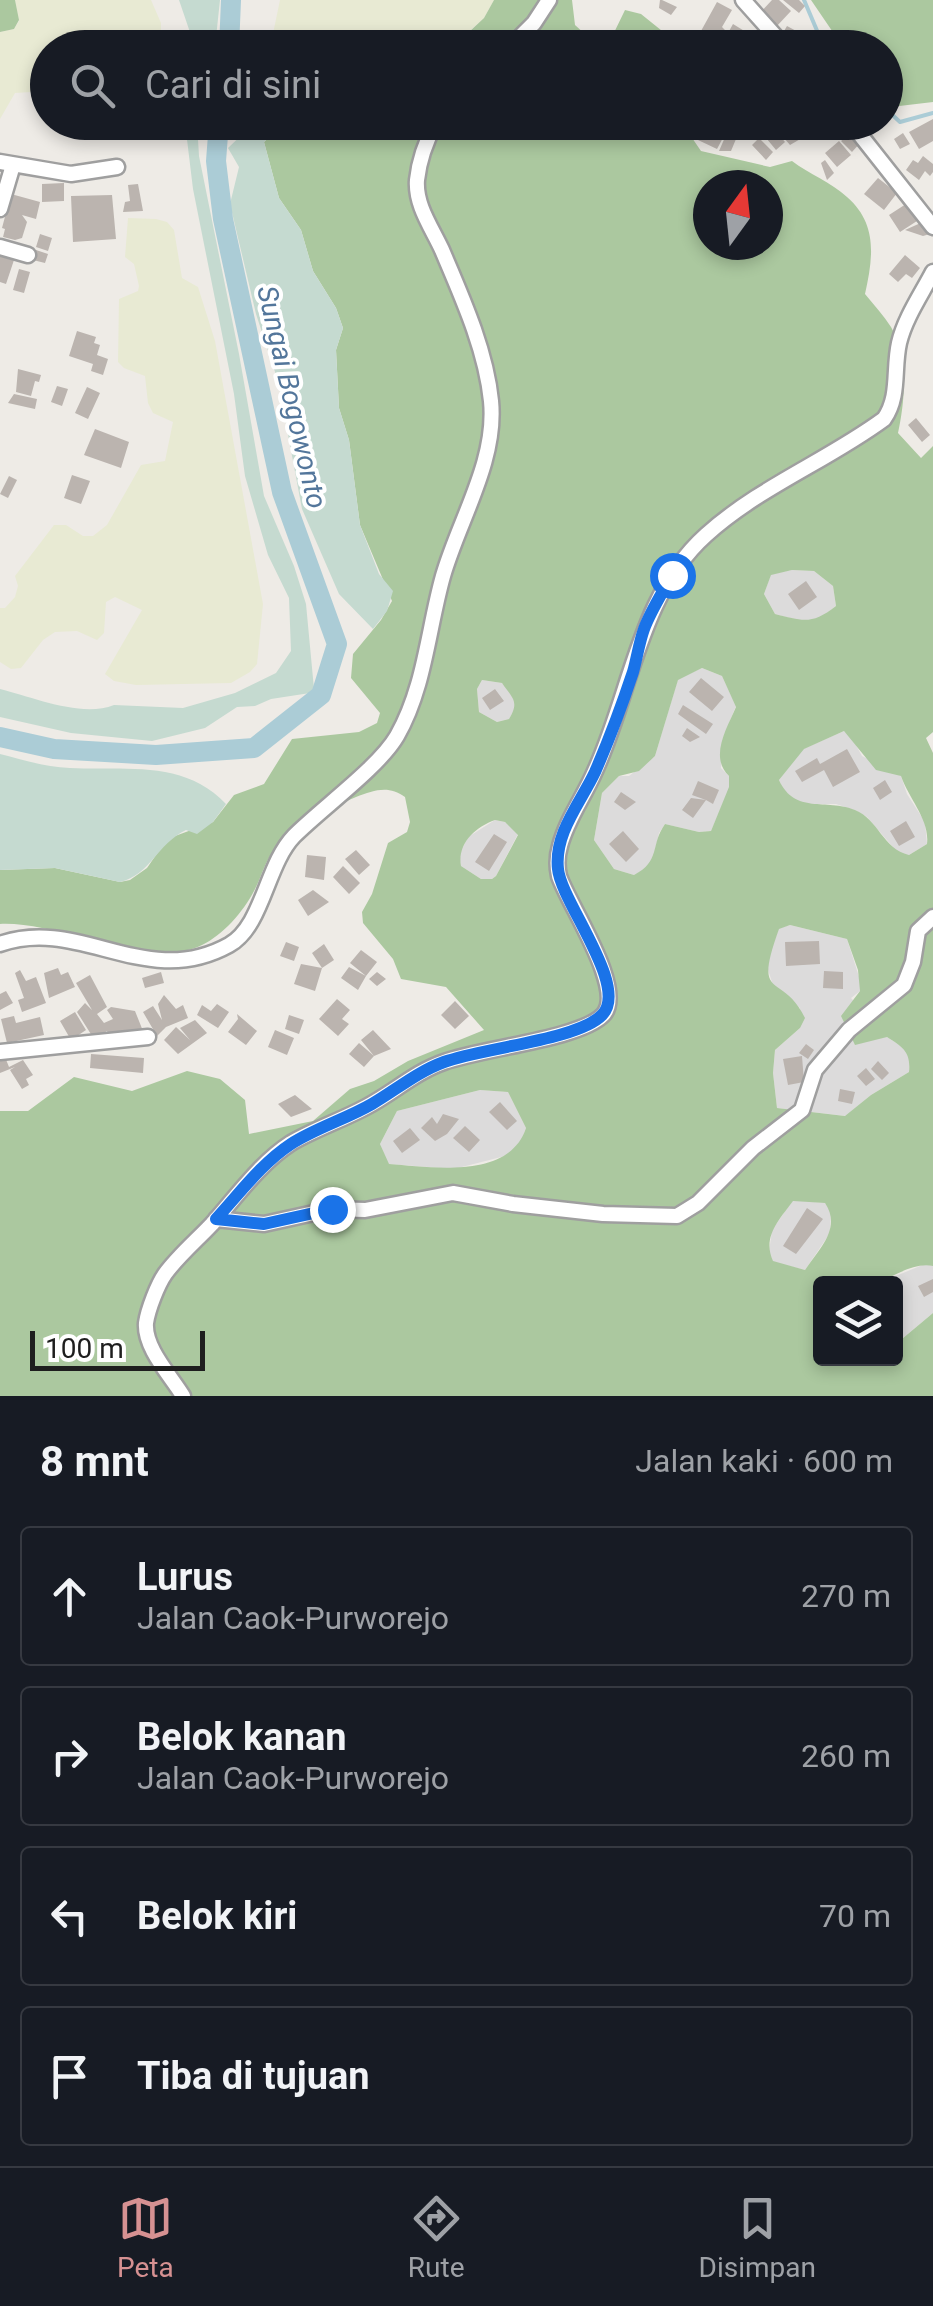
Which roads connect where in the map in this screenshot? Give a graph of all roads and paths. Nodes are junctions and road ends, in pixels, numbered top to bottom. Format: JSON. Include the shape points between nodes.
{"nodes":[{"id":1,"x":549,"y":0,"type":"edge"},
{"id":2,"x":743,"y":0,"type":"edge"},
{"id":3,"x":527,"y":30,"type":"edge"},
{"id":4,"x":770,"y":30,"type":"edge"},
{"id":5,"x":430,"y":140,"type":"edge"},
{"id":6,"x":864,"y":140,"type":"edge"},
{"id":7,"x":6,"y":164,"type":"edge"},
{"id":8,"x":116,"y":166,"type":"dead end"},
{"id":9,"x":0,"y":209,"type":"edge"},
{"id":10,"x":933,"y":228,"type":"edge"},
{"id":11,"x":0,"y":247,"type":"edge"},
{"id":12,"x":28,"y":255,"type":"dead end"},
{"id":13,"x":933,"y":272,"type":"edge"},
{"id":14,"x":933,"y":917,"type":"edge"},
{"id":15,"x":0,"y":944,"type":"edge"},
{"id":16,"x":148,"y":1037,"type":"dead end"},
{"id":17,"x":0,"y":1052,"type":"edge"},
{"id":18,"x":216,"y":1219,"type":"junction"},
{"id":19,"x":183,"y":1396,"type":"edge"}],
"edges":[{"from":1,"to":3,"type":"street"},
{"from":2,"to":4,"type":"street"},
{"from":5,"to":15,"type":"street","via":[[417,182],[421,207],[480,352],[490,429],[443,576],[424,662],[394,740],[288,844],[232,944],[154,962],[48,936]]},
{"from":6,"to":10,"type":"street"},
{"from":7,"to":8,"type":"street","via":[[72,174]]},
{"from":7,"to":9,"type":"street"},
{"from":11,"to":12,"type":"street"},
{"from":13,"to":18,"type":"street","via":[[906,323],[892,407],[884,419],[707,534],[672,575],[644,628],[595,772],[558,854],[560,880],[607,986],[604,1014],[564,1034],[418,1074],[290,1144]]},
{"from":14,"to":18,"type":"street","via":[[918,931],[904,985],[849,1030],[815,1070],[802,1110],[677,1216],[603,1214],[453,1193],[264,1224]]},
{"from":16,"to":17,"type":"street"},
{"from":18,"to":19,"type":"street","via":[[163,1276],[146,1324]]}]}
